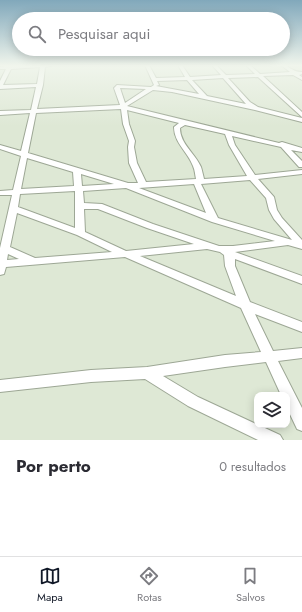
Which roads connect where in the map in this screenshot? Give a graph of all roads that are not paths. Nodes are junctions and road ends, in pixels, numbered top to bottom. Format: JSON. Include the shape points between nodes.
{"nodes":[{"id":1,"x":40,"y":85,"type":"edge"},
{"id":2,"x":156,"y":85,"type":"edge"},
{"id":3,"x":29,"y":86,"type":"edge"},
{"id":4,"x":136,"y":86,"type":"edge"},
{"id":5,"x":158,"y":86,"type":"edge"},
{"id":6,"x":195,"y":86,"type":"edge"},
{"id":7,"x":233,"y":86,"type":"edge"},
{"id":8,"x":270,"y":86,"type":"edge"},
{"id":9,"x":0,"y":87,"type":"edge"},
{"id":10,"x":205,"y":97,"type":"junction"},
{"id":11,"x":123,"y":106,"type":"junction"},
{"id":12,"x":256,"y":108,"type":"junction"},
{"id":13,"x":34,"y":111,"type":"junction"},
{"id":14,"x":0,"y":113,"type":"edge"},
{"id":15,"x":302,"y":115,"type":"edge"},
{"id":16,"x":302,"y":120,"type":"edge"},
{"id":17,"x":183,"y":123,"type":"junction"},
{"id":18,"x":228,"y":133,"type":"junction"},
{"id":19,"x":282,"y":144,"type":"junction"},
{"id":20,"x":0,"y":147,"type":"edge"},
{"id":21,"x":302,"y":150,"type":"edge"},
{"id":22,"x":24,"y":154,"type":"junction"},
{"id":23,"x":302,"y":165,"type":"edge"},
{"id":24,"x":77,"y":171,"type":"junction"},
{"id":25,"x":302,"y":172,"type":"edge"},
{"id":26,"x":252,"y":177,"type":"junction"},
{"id":27,"x":198,"y":181,"type":"junction"},
{"id":28,"x":143,"y":184,"type":"junction"},
{"id":29,"x":128,"y":186,"type":"junction"},
{"id":30,"x":79,"y":189,"type":"junction"},
{"id":31,"x":15,"y":192,"type":"junction"},
{"id":32,"x":0,"y":193,"type":"edge"},
{"id":33,"x":80,"y":206,"type":"junction"},
{"id":34,"x":14,"y":209,"type":"junction"},
{"id":35,"x":215,"y":220,"type":"junction"},
{"id":36,"x":80,"y":233,"type":"junction"},
{"id":37,"x":298,"y":242,"type":"edge"},
{"id":38,"x":206,"y":245,"type":"junction"},
{"id":39,"x":5,"y":249,"type":"junction"},
{"id":40,"x":224,"y":251,"type":"junction"},
{"id":41,"x":125,"y":254,"type":"junction"},
{"id":42,"x":33,"y":262,"type":"junction"},
{"id":43,"x":1,"y":266,"type":"edge"},
{"id":44,"x":302,"y":280,"type":"edge"},
{"id":45,"x":245,"y":305,"type":"junction"},
{"id":46,"x":302,"y":327,"type":"edge"},
{"id":47,"x":302,"y":353,"type":"edge"},
{"id":48,"x":269,"y":356,"type":"junction"},
{"id":49,"x":147,"y":373,"type":"junction"},
{"id":50,"x":0,"y":386,"type":"edge"},
{"id":51,"x":302,"y":424,"type":"edge"},
{"id":52,"x":275,"y":440,"type":"edge"}],
"edges":[{"from":1,"to":13,"type":"street"},
{"from":2,"to":11,"type":"street"},
{"from":3,"to":9,"type":"street"},
{"from":4,"to":11,"type":"street","via":[[117,88]]},
{"from":5,"to":10,"type":"street"},
{"from":6,"to":10,"type":"street"},
{"from":7,"to":12,"type":"street","via":[[248,103]]},
{"from":8,"to":15,"type":"street"},
{"from":10,"to":12,"type":"street"},
{"from":11,"to":13,"type":"street"},
{"from":11,"to":17,"type":"street"},
{"from":11,"to":28,"type":"street","via":[[132,141],[133,163]]},
{"from":12,"to":16,"type":"street"},
{"from":13,"to":14,"type":"street"},
{"from":13,"to":22,"type":"street"},
{"from":17,"to":18,"type":"street"},
{"from":17,"to":27,"type":"street","via":[[177,128],[177,132],[184,148],[197,166]]},
{"from":18,"to":19,"type":"street"},
{"from":18,"to":26,"type":"street","via":[[232,145]]},
{"from":19,"to":21,"type":"street"},
{"from":19,"to":23,"type":"street"},
{"from":20,"to":22,"type":"street"},
{"from":22,"to":24,"type":"street"},
{"from":22,"to":31,"type":"street"},
{"from":24,"to":29,"type":"street"},
{"from":24,"to":30,"type":"street"},
{"from":25,"to":26,"type":"street"},
{"from":26,"to":27,"type":"street"},
{"from":26,"to":37,"type":"street","via":[[270,197],[278,219]]},
{"from":27,"to":28,"type":"street"},
{"from":27,"to":35,"type":"street"},
{"from":28,"to":29,"type":"street"},
{"from":29,"to":30,"type":"street"},
{"from":29,"to":35,"type":"street"},
{"from":30,"to":31,"type":"street"},
{"from":30,"to":33,"type":"street"},
{"from":31,"to":32,"type":"street"},
{"from":31,"to":34,"type":"street"},
{"from":33,"to":36,"type":"street"},
{"from":33,"to":38,"type":"street","via":[[99,206]]},
{"from":34,"to":36,"type":"street"},
{"from":34,"to":39,"type":"street"},
{"from":35,"to":37,"type":"street"},
{"from":36,"to":41,"type":"street"},
{"from":37,"to":40,"type":"street"},
{"from":38,"to":40,"type":"street"},
{"from":38,"to":41,"type":"street"},
{"from":39,"to":42,"type":"street"},
{"from":39,"to":43,"type":"street"},
{"from":40,"to":44,"type":"street"},
{"from":40,"to":45,"type":"street"},
{"from":41,"to":42,"type":"street"},
{"from":41,"to":45,"type":"street"},
{"from":42,"to":43,"type":"street"},
{"from":45,"to":46,"type":"street"},
{"from":45,"to":48,"type":"street"},
{"from":47,"to":48,"type":"street"},
{"from":48,"to":49,"type":"street"},
{"from":48,"to":51,"type":"street"},
{"from":49,"to":50,"type":"street","via":[[90,376]]},
{"from":49,"to":52,"type":"street","via":[[167,388]]}]}
